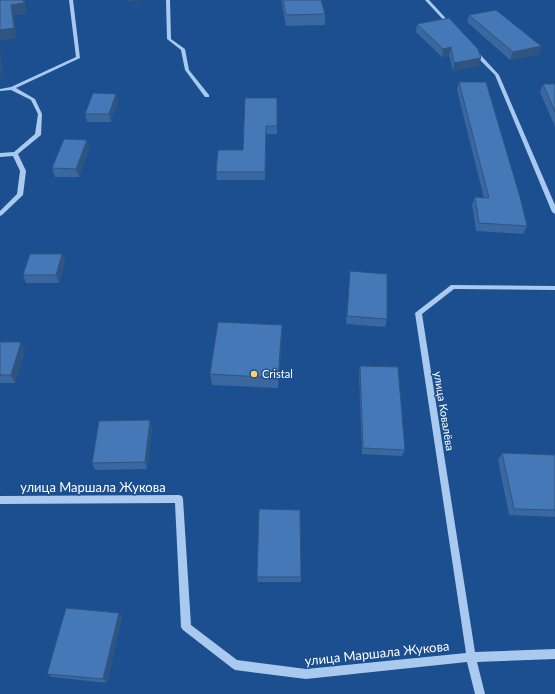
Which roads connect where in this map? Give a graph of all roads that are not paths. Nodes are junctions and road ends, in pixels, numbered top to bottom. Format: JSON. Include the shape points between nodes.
{"nodes":[{"id":1,"x":71,"y":0,"type":"edge"},
{"id":2,"x":168,"y":0,"type":"edge"},
{"id":3,"x":427,"y":0,"type":"edge"},
{"id":4,"x":454,"y":29,"type":"edge"},
{"id":5,"x":470,"y":46,"type":"edge"},
{"id":6,"x":12,"y":88,"type":"junction"},
{"id":7,"x":0,"y":90,"type":"edge"},
{"id":8,"x":207,"y":96,"type":"dead end"},
{"id":9,"x":15,"y":154,"type":"junction"},
{"id":10,"x":0,"y":155,"type":"edge"},
{"id":11,"x":555,"y":212,"type":"edge"},
{"id":12,"x":0,"y":214,"type":"edge"},
{"id":13,"x":555,"y":288,"type":"edge"},
{"id":14,"x":0,"y":500,"type":"edge"},
{"id":15,"x":555,"y":654,"type":"edge"},
{"id":16,"x":471,"y":657,"type":"junction"},
{"id":17,"x":480,"y":694,"type":"edge"}],
"edges":[{"from":1,"to":6,"type":"street","via":[[78,58]]},
{"from":2,"to":8,"type":"street","via":[[169,39],[183,49],[187,70]]},
{"from":3,"to":4,"type":"street"},
{"from":5,"to":11,"type":"street","via":[[497,75]]},
{"from":6,"to":7,"type":"street"},
{"from":6,"to":9,"type":"street","via":[[33,99],[40,114],[38,135]]},
{"from":9,"to":10,"type":"street"},
{"from":9,"to":12,"type":"street","via":[[23,171],[20,195]]},
{"from":13,"to":16,"type":"street","name":"улица Ковалёва","via":[[453,287],[418,313]]},
{"from":14,"to":16,"type":"street","name":"улица Маршала Жукова","via":[[179,499],[186,627],[235,665],[306,674]]},
{"from":15,"to":16,"type":"street","name":"улица Маршала Жукова"},
{"from":16,"to":17,"type":"street"}]}
